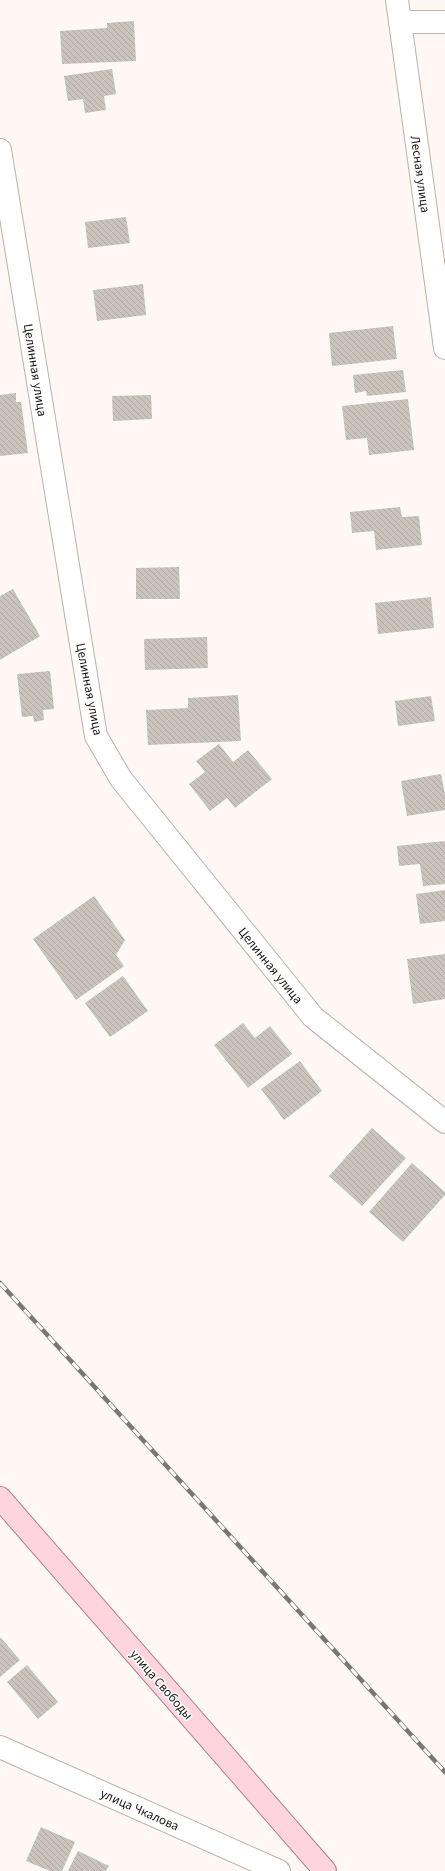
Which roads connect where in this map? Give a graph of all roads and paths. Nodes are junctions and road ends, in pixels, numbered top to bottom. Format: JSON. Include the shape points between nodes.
{"nodes":[{"id":1,"x":397,"y":0,"type":"edge"},
{"id":2,"x":400,"y":22,"type":"junction"},
{"id":3,"x":445,"y":22,"type":"edge"},
{"id":4,"x":0,"y":150,"type":"edge"},
{"id":5,"x":445,"y":348,"type":"edge"},
{"id":6,"x":445,"y":1122,"type":"edge"},
{"id":7,"x":0,"y":1498,"type":"edge"},
{"id":8,"x":0,"y":1747,"type":"edge"},
{"id":9,"x":279,"y":1871,"type":"edge"},
{"id":10,"x":324,"y":1871,"type":"edge"}],
"edges":[{"from":1,"to":2,"type":"street","name":"Лесная улица"},
{"from":2,"to":3,"type":"street"},
{"from":2,"to":5,"type":"street","name":"Лесная улица"},
{"from":4,"to":6,"type":"street","name":"Целинная улица","via":[[96,736],[121,779],[313,1017]]},
{"from":7,"to":10,"type":"main road","name":"улица Свободы"},
{"from":8,"to":9,"type":"street","name":"улица Чкалова"}]}
